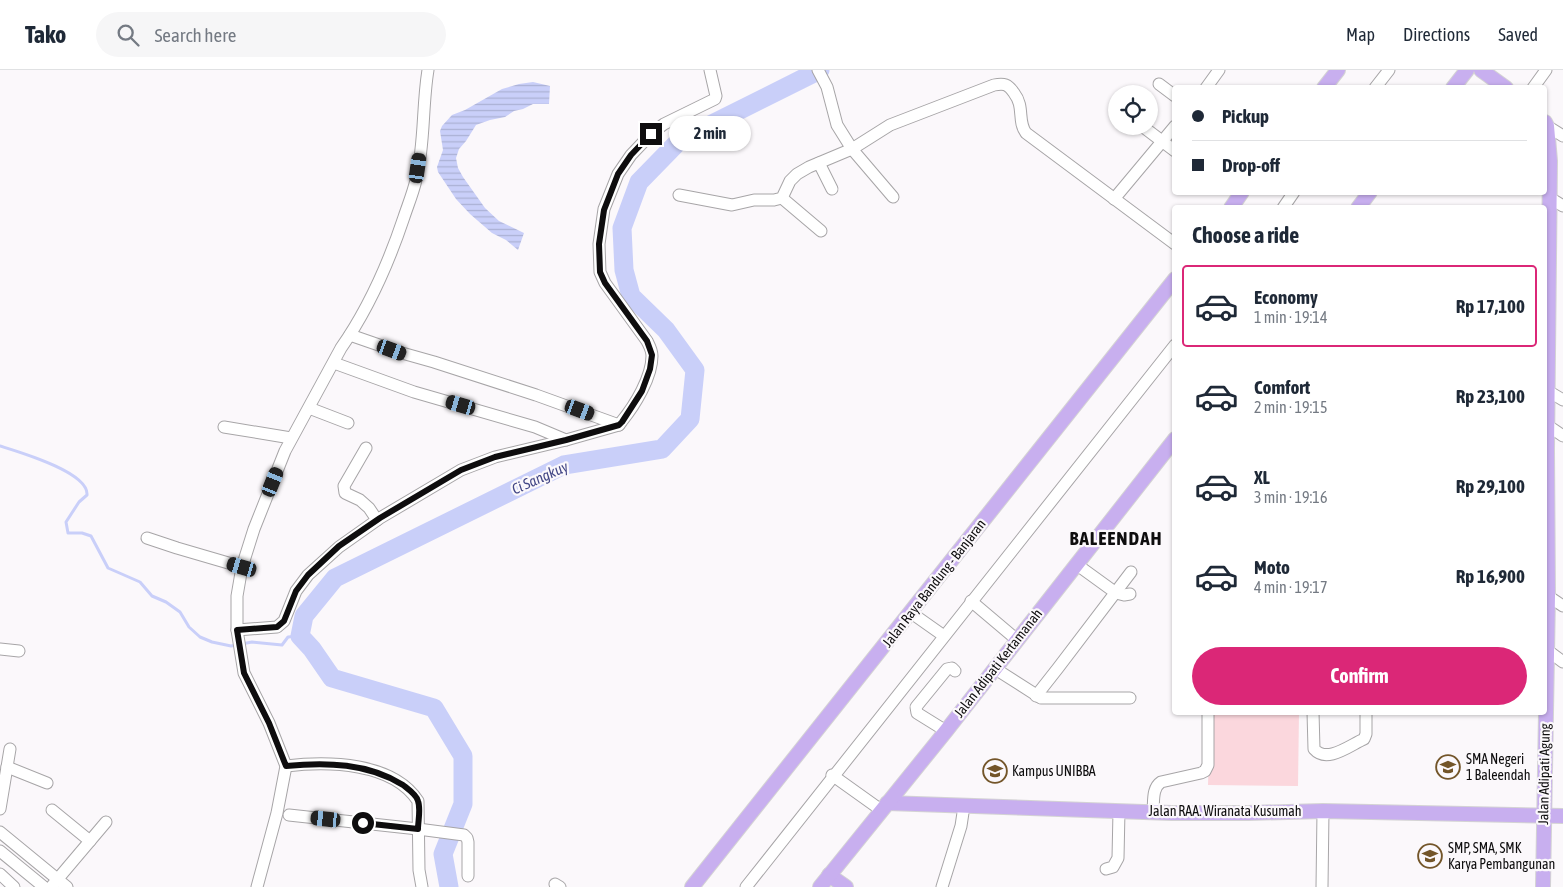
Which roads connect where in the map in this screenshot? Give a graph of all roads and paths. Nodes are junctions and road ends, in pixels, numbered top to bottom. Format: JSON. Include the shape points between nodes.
{"nodes":[{"id":1,"x":428,"y":70,"type":"edge"},
{"id":2,"x":710,"y":70,"type":"edge"},
{"id":3,"x":818,"y":70,"type":"edge"},
{"id":4,"x":1219,"y":70,"type":"edge"},
{"id":5,"x":1389,"y":70,"type":"edge"},
{"id":6,"x":1467,"y":70,"type":"edge"},
{"id":7,"x":1480,"y":70,"type":"edge"},
{"id":8,"x":1546,"y":70,"type":"edge"},
{"id":9,"x":1332,"y":72,"type":"edge"},
{"id":10,"x":1159,"y":84,"type":"dead end"},
{"id":11,"x":1208,"y":85,"type":"edge"},
{"id":12,"x":1326,"y":85,"type":"edge"},
{"id":13,"x":1377,"y":85,"type":"edge"},
{"id":14,"x":1455,"y":85,"type":"edge"},
{"id":15,"x":1502,"y":85,"type":"edge"},
{"id":16,"x":1535,"y":85,"type":"edge"},
{"id":17,"x":1172,"y":94,"type":"edge"},
{"id":18,"x":1547,"y":125,"type":"edge"},
{"id":19,"x":1172,"y":129,"type":"edge"},
{"id":20,"x":1547,"y":134,"type":"edge"},
{"id":21,"x":1154,"y":135,"type":"edge"},
{"id":22,"x":1563,"y":136,"type":"edge"},
{"id":23,"x":1162,"y":141,"type":"junction"},
{"id":24,"x":852,"y":149,"type":"junction"},
{"id":25,"x":1172,"y":149,"type":"edge"},
{"id":26,"x":819,"y":163,"type":"junction"},
{"id":27,"x":832,"y":189,"type":"dead end"},
{"id":28,"x":679,"y":196,"type":"dead end"},
{"id":29,"x":782,"y":198,"type":"junction"},
{"id":30,"x":893,"y":198,"type":"dead end"},
{"id":31,"x":1550,"y":198,"type":"junction"},
{"id":32,"x":1114,"y":199,"type":"junction"},
{"id":33,"x":1563,"y":206,"type":"edge"},
{"id":34,"x":821,"y":231,"type":"dead end"},
{"id":35,"x":1172,"y":242,"type":"edge"},
{"id":36,"x":1172,"y":283,"type":"edge"},
{"id":37,"x":350,"y":335,"type":"junction"},
{"id":38,"x":1172,"y":350,"type":"edge"},
{"id":39,"x":1547,"y":350,"type":"edge"},
{"id":40,"x":334,"y":363,"type":"junction"},
{"id":41,"x":1548,"y":391,"type":"junction"},
{"id":42,"x":1563,"y":400,"type":"edge"},
{"id":43,"x":309,"y":408,"type":"junction"},
{"id":44,"x":348,"y":423,"type":"dead end"},
{"id":45,"x":619,"y":425,"type":"junction"},
{"id":46,"x":1547,"y":425,"type":"joint"},
{"id":47,"x":224,"y":427,"type":"dead end"},
{"id":48,"x":1563,"y":436,"type":"edge"},
{"id":49,"x":291,"y":438,"type":"junction"},
{"id":50,"x":566,"y":440,"type":"junction"},
{"id":51,"x":1172,"y":443,"type":"edge"},
{"id":52,"x":366,"y":448,"type":"dead end"},
{"id":53,"x":377,"y":520,"type":"junction"},
{"id":54,"x":147,"y":538,"type":"dead end"},
{"id":55,"x":1547,"y":544,"type":"edge"},
{"id":56,"x":1076,"y":564,"type":"junction"},
{"id":57,"x":242,"y":567,"type":"junction"},
{"id":58,"x":1131,"y":572,"type":"dead end"},
{"id":59,"x":1116,"y":593,"type":"junction"},
{"id":60,"x":1130,"y":594,"type":"dead end"},
{"id":61,"x":1548,"y":596,"type":"junction"},
{"id":62,"x":972,"y":602,"type":"junction"},
{"id":63,"x":1562,"y":604,"type":"edge"},
{"id":64,"x":1547,"y":606,"type":"edge"},
{"id":65,"x":910,"y":612,"type":"junction"},
{"id":66,"x":944,"y":636,"type":"junction"},
{"id":67,"x":238,"y":638,"type":"junction"},
{"id":68,"x":1016,"y":639,"type":"junction"},
{"id":69,"x":0,"y":649,"type":"edge"},
{"id":70,"x":1547,"y":651,"type":"edge"},
{"id":71,"x":19,"y":652,"type":"dead end"},
{"id":72,"x":1563,"y":662,"type":"edge"},
{"id":73,"x":994,"y":668,"type":"junction"},
{"id":74,"x":955,"y":671,"type":"dead end"},
{"id":75,"x":1036,"y":696,"type":"junction"},
{"id":76,"x":1130,"y":698,"type":"dead end"},
{"id":77,"x":1208,"y":715,"type":"edge"},
{"id":78,"x":1313,"y":715,"type":"edge"},
{"id":79,"x":1366,"y":715,"type":"edge"},
{"id":80,"x":1545,"y":715,"type":"edge"},
{"id":81,"x":946,"y":731,"type":"junction"},
{"id":82,"x":10,"y":749,"type":"dead end"},
{"id":83,"x":286,"y":766,"type":"junction"},
{"id":84,"x":7,"y":767,"type":"junction"},
{"id":85,"x":834,"y":776,"type":"junction"},
{"id":86,"x":47,"y":783,"type":"dead end"},
{"id":87,"x":884,"y":806,"type":"junction"},
{"id":88,"x":964,"y":806,"type":"junction"},
{"id":89,"x":0,"y":809,"type":"edge"},
{"id":90,"x":52,"y":810,"type":"dead end"},
{"id":91,"x":1120,"y":811,"type":"junction"},
{"id":92,"x":1153,"y":811,"type":"junction"},
{"id":93,"x":1323,"y":811,"type":"junction"},
{"id":94,"x":289,"y":815,"type":"dead end"},
{"id":95,"x":1544,"y":815,"type":"junction"},
{"id":96,"x":1563,"y":816,"type":"edge"},
{"id":97,"x":106,"y":822,"type":"dead end"},
{"id":98,"x":424,"y":829,"type":"junction"},
{"id":99,"x":0,"y":832,"type":"edge"},
{"id":100,"x":90,"y":840,"type":"junction"},
{"id":101,"x":0,"y":851,"type":"edge"},
{"id":102,"x":1106,"y":869,"type":"dead end"},
{"id":103,"x":0,"y":874,"type":"edge"},
{"id":104,"x":468,"y":876,"type":"dead end"},
{"id":105,"x":829,"y":876,"type":"junction"},
{"id":106,"x":58,"y":885,"type":"edge"},
{"id":107,"x":14,"y":887,"type":"edge"},
{"id":108,"x":44,"y":887,"type":"edge"},
{"id":109,"x":257,"y":887,"type":"edge"},
{"id":110,"x":422,"y":887,"type":"edge"},
{"id":111,"x":692,"y":887,"type":"edge"},
{"id":112,"x":746,"y":887,"type":"edge"},
{"id":113,"x":820,"y":887,"type":"edge"},
{"id":114,"x":846,"y":887,"type":"edge"},
{"id":115,"x":942,"y":887,"type":"edge"},
{"id":116,"x":1322,"y":887,"type":"edge"},
{"id":117,"x":1543,"y":887,"type":"edge"}],
"edges":[{"from":1,"to":37,"type":"street","via":[[424,130],[416,180],[394,247]]},
{"from":2,"to":45,"type":"street","via":[[715,100],[664,124],[644,141],[618,174],[604,210],[599,244],[600,272],[647,341],[652,355],[642,391]]},
{"from":3,"to":24,"type":"street","via":[[827,87],[837,125]]},
{"from":4,"to":11,"type":"street"},
{"from":5,"to":13,"type":"street"},
{"from":6,"to":14,"type":"main road"},
{"from":7,"to":15,"type":"main road"},
{"from":8,"to":16,"type":"street"},
{"from":9,"to":12,"type":"main road"},
{"from":10,"to":17,"type":"street"},
{"from":18,"to":22,"type":"street"},
{"from":19,"to":23,"type":"street"},
{"from":20,"to":31,"type":"main road","name":"Jalan Adipati Agung"},
{"from":21,"to":23,"type":"street"},
{"from":23,"to":25,"type":"street"},
{"from":23,"to":32,"type":"street"},
{"from":24,"to":26,"type":"street"},
{"from":24,"to":30,"type":"street"},
{"from":24,"to":32,"type":"street","via":[[890,125],[1004,84],[1012,89],[1020,102],[1026,134]]},
{"from":26,"to":27,"type":"street"},
{"from":26,"to":29,"type":"street","via":[[797,174]]},
{"from":28,"to":29,"type":"street","via":[[732,204]]},
{"from":29,"to":34,"type":"street"},
{"from":31,"to":33,"type":"street"},
{"from":31,"to":39,"type":"main road","name":"Jalan Adipati Agung"},
{"from":32,"to":35,"type":"street"},
{"from":36,"to":65,"type":"main road","name":"Jalan Raya Bandung - Banjaran"},
{"from":37,"to":40,"type":"street"},
{"from":37,"to":45,"type":"street"},
{"from":38,"to":62,"type":"street"},
{"from":39,"to":41,"type":"main road","name":"Jalan Adipati Agung"},
{"from":40,"to":43,"type":"street"},
{"from":40,"to":50,"type":"street","via":[[414,392],[535,427]]},
{"from":41,"to":42,"type":"street"},
{"from":41,"to":46,"type":"main road","name":"Jalan Adipati Agung"},
{"from":43,"to":44,"type":"street"},
{"from":43,"to":49,"type":"street"},
{"from":45,"to":50,"type":"street"},
{"from":46,"to":48,"type":"street"},
{"from":47,"to":49,"type":"street"},
{"from":49,"to":57,"type":"street"},
{"from":50,"to":53,"type":"street","via":[[495,457],[461,470]]},
{"from":51,"to":56,"type":"main road","name":"Jalan Adipati Kertamanah"},
{"from":52,"to":53,"type":"street","via":[[344,490],[369,508]]},
{"from":53,"to":67,"type":"street","via":[[339,546],[308,575],[296,591],[284,621],[277,627]]},
{"from":54,"to":57,"type":"street"},
{"from":55,"to":61,"type":"main road","name":"Jalan Adipati Agung"},
{"from":56,"to":59,"type":"street"},
{"from":56,"to":68,"type":"main road","name":"Jalan Adipati Kertamanah"},
{"from":57,"to":67,"type":"street","via":[[237,596]]},
{"from":58,"to":59,"type":"street"},
{"from":59,"to":60,"type":"street"},
{"from":59,"to":75,"type":"street"},
{"from":61,"to":63,"type":"street"},
{"from":61,"to":64,"type":"main road","name":"Jalan Adipati Agung"},
{"from":62,"to":66,"type":"street"},
{"from":62,"to":68,"type":"street"},
{"from":65,"to":66,"type":"street"},
{"from":65,"to":111,"type":"main road","name":"Jalan Raya Bandung - Banjaran"},
{"from":66,"to":85,"type":"street"},
{"from":67,"to":83,"type":"street","via":[[244,673]]},
{"from":68,"to":73,"type":"main road","name":"Jalan Adipati Kertamanah"},
{"from":69,"to":71,"type":"street"},
{"from":70,"to":72,"type":"street"},
{"from":73,"to":75,"type":"street"},
{"from":73,"to":81,"type":"main road","name":"Jalan Adipati Kertamanah"},
{"from":74,"to":81,"type":"street","via":[[947,669],[916,707],[917,713]]},
{"from":75,"to":76,"type":"street","via":[[1047,699]]},
{"from":77,"to":92,"type":"street","via":[[1208,765],[1200,773],[1158,784]]},
{"from":78,"to":79,"type":"street","via":[[1314,749],[1330,755],[1364,739]]},
{"from":80,"to":95,"type":"main road","name":"Jalan Adipati Agung"},
{"from":81,"to":87,"type":"main road","name":"Jalan Adipati Kertamanah"},
{"from":82,"to":84,"type":"street"},
{"from":83,"to":98,"type":"street","via":[[348,766],[391,778],[414,794]]},
{"from":83,"to":109,"type":"street"},
{"from":84,"to":86,"type":"street"},
{"from":84,"to":89,"type":"street"},
{"from":85,"to":87,"type":"street"},
{"from":85,"to":112,"type":"street"},
{"from":87,"to":88,"type":"main road","name":"Jalan RAA. Wiranata Kusumah"},
{"from":87,"to":105,"type":"main road","name":"Jalan Adipati Kertamanah"},
{"from":88,"to":91,"type":"main road","name":"Jalan RAA. Wiranata Kusumah"},
{"from":88,"to":115,"type":"street"},
{"from":90,"to":100,"type":"street"},
{"from":91,"to":92,"type":"main road","name":"Jalan RAA. Wiranata Kusumah"},
{"from":91,"to":102,"type":"street","via":[[1118,858],[1113,867]]},
{"from":92,"to":93,"type":"main road","name":"Jalan RAA. Wiranata Kusumah"},
{"from":93,"to":95,"type":"main road","name":"Jalan RAA. Wiranata Kusumah"},
{"from":93,"to":116,"type":"street"},
{"from":94,"to":98,"type":"street"},
{"from":95,"to":96,"type":"main road","name":"Jalan RAA. Wiranata Kusumah"},
{"from":95,"to":117,"type":"main road","name":"Jalan Adipati Agung"},
{"from":97,"to":100,"type":"street"},
{"from":98,"to":104,"type":"street","via":[[467,838]]},
{"from":98,"to":110,"type":"street","via":[[419,870]]},
{"from":99,"to":106,"type":"street"},
{"from":100,"to":106,"type":"street"},
{"from":101,"to":108,"type":"street"},
{"from":103,"to":107,"type":"street"},
{"from":105,"to":113,"type":"main road","name":"Jalan Adipati Kertamanah"},
{"from":105,"to":114,"type":"main road"}]}
